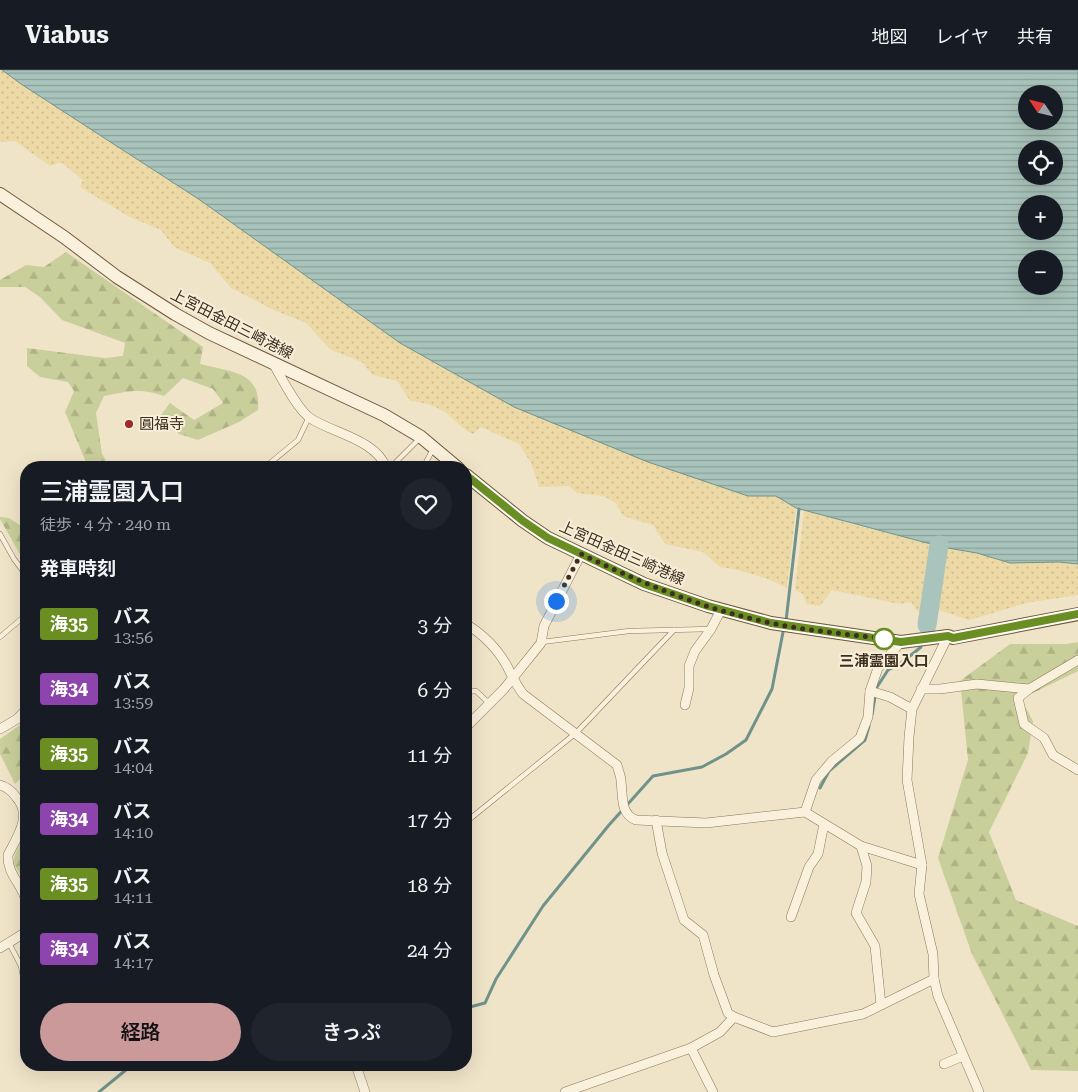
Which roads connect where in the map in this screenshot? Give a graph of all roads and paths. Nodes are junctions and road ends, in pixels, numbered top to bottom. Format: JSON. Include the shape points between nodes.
{"nodes":[{"id":1,"x":0,"y":194,"type":"edge"},
{"id":2,"x":273,"y":363,"type":"junction"},
{"id":3,"x":308,"y":417,"type":"junction"},
{"id":4,"x":421,"y":437,"type":"junction"},
{"id":5,"x":433,"y":447,"type":"junction"},
{"id":6,"x":272,"y":461,"type":"edge"},
{"id":7,"x":384,"y":461,"type":"edge"},
{"id":8,"x":397,"y":461,"type":"edge"},
{"id":9,"x":426,"y":461,"type":"edge"},
{"id":10,"x":450,"y":461,"type":"edge"},
{"id":11,"x":472,"y":480,"type":"edge"},
{"id":12,"x":0,"y":534,"type":"edge"},
{"id":13,"x":581,"y":554,"type":"junction"},
{"id":14,"x":20,"y":567,"type":"edge"},
{"id":15,"x":721,"y":610,"type":"junction"},
{"id":16,"x":1078,"y":614,"type":"edge"},
{"id":17,"x":20,"y":620,"type":"edge"},
{"id":18,"x":472,"y":628,"type":"edge"},
{"id":19,"x":711,"y":629,"type":"junction"},
{"id":20,"x":674,"y":630,"type":"junction"},
{"id":21,"x":948,"y":636,"type":"junction"},
{"id":22,"x":0,"y":637,"type":"edge"},
{"id":23,"x":901,"y":642,"type":"junction"},
{"id":24,"x":541,"y":643,"type":"junction"},
{"id":25,"x":1078,"y":660,"type":"edge"},
{"id":26,"x":512,"y":677,"type":"junction"},
{"id":27,"x":921,"y":689,"type":"junction"},
{"id":28,"x":1029,"y":689,"type":"junction"},
{"id":29,"x":472,"y":691,"type":"edge"},
{"id":30,"x":870,"y":691,"type":"junction"},
{"id":31,"x":489,"y":703,"type":"junction"},
{"id":32,"x":685,"y":705,"type":"dead end"},
{"id":33,"x":912,"y":709,"type":"junction"},
{"id":34,"x":20,"y":716,"type":"edge"},
{"id":35,"x":472,"y":721,"type":"edge"},
{"id":36,"x":0,"y":729,"type":"edge"},
{"id":37,"x":576,"y":733,"type":"junction"},
{"id":38,"x":1078,"y":770,"type":"edge"},
{"id":39,"x":0,"y":785,"type":"edge"},
{"id":40,"x":20,"y":802,"type":"edge"},
{"id":41,"x":805,"y":812,"type":"junction"},
{"id":42,"x":472,"y":817,"type":"edge"},
{"id":43,"x":656,"y":820,"type":"junction"},
{"id":44,"x":824,"y":824,"type":"junction"},
{"id":45,"x":20,"y":826,"type":"edge"},
{"id":46,"x":861,"y":846,"type":"junction"},
{"id":47,"x":922,"y":865,"type":"junction"},
{"id":48,"x":20,"y":886,"type":"edge"},
{"id":49,"x":792,"y":917,"type":"dead end"},
{"id":50,"x":20,"y":936,"type":"edge"},
{"id":51,"x":9,"y":943,"type":"junction"},
{"id":52,"x":0,"y":948,"type":"edge"},
{"id":53,"x":20,"y":968,"type":"edge"},
{"id":54,"x":934,"y":979,"type":"junction"},
{"id":55,"x":881,"y":1005,"type":"junction"},
{"id":56,"x":734,"y":1017,"type":"junction"},
{"id":57,"x":691,"y":1048,"type":"junction"},
{"id":58,"x":963,"y":1056,"type":"junction"},
{"id":59,"x":944,"y":1064,"type":"dead end"},
{"id":60,"x":358,"y":1071,"type":"edge"},
{"id":61,"x":365,"y":1092,"type":"edge"},
{"id":62,"x":565,"y":1092,"type":"edge"},
{"id":63,"x":713,"y":1092,"type":"edge"},
{"id":64,"x":979,"y":1092,"type":"edge"}],
"edges":[{"from":1,"to":2,"type":"main road","name":"上宮田金田三崎港線","via":[[167,310]]},
{"from":2,"to":3,"type":"street"},
{"from":2,"to":4,"type":"main road","name":"上宮田金田三崎港線","via":[[384,415]]},
{"from":3,"to":6,"type":"lane","via":[[298,440]]},
{"from":3,"to":7,"type":"street","via":[[367,445]]},
{"from":4,"to":5,"type":"main road","name":"上宮田金田三崎港線"},
{"from":4,"to":8,"type":"lane"},
{"from":5,"to":9,"type":"lane"},
{"from":5,"to":10,"type":"main road","name":"上宮田金田三崎港線"},
{"from":11,"to":13,"type":"main road","name":"上宮田金田三崎港線","via":[[523,521]]},
{"from":12,"to":14,"type":"lane"},
{"from":13,"to":15,"type":"main road","name":"上宮田金田三崎港線","via":[[644,584]]},
{"from":13,"to":24,"type":"street","via":[[544,626]]},
{"from":15,"to":19,"type":"street"},
{"from":15,"to":23,"type":"main road","name":"上宮田金田三崎港線","via":[[778,624]]},
{"from":16,"to":21,"type":"main road","name":"上宮田金田三崎港線","via":[[953,638]]},
{"from":17,"to":22,"type":"lane"},
{"from":18,"to":26,"type":"street","via":[[491,642]]},
{"from":19,"to":20,"type":"lane"},
{"from":19,"to":32,"type":"street","via":[[695,651],[689,666]]},
{"from":20,"to":24,"type":"lane","via":[[629,631]]},
{"from":20,"to":37,"type":"lane"},
{"from":21,"to":23,"type":"main road","name":"上宮田金田三崎港線"},
{"from":21,"to":27,"type":"street"},
{"from":23,"to":30,"type":"street","via":[[878,668]]},
{"from":24,"to":26,"type":"street"},
{"from":25,"to":28,"type":"street"},
{"from":26,"to":31,"type":"street"},
{"from":26,"to":37,"type":"street","via":[[523,694]]},
{"from":27,"to":28,"type":"street","via":[[977,684]]},
{"from":27,"to":33,"type":"street"},
{"from":28,"to":38,"type":"street","via":[[1018,698],[1024,724],[1044,738],[1053,755]]},
{"from":29,"to":31,"type":"lane","via":[[476,691]]},
{"from":30,"to":33,"type":"street"},
{"from":30,"to":41,"type":"street","via":[[868,717],[860,738],[832,761],[816,780]]},
{"from":31,"to":35,"type":"street"},
{"from":33,"to":47,"type":"street","via":[[907,780]]},
{"from":34,"to":36,"type":"street"},
{"from":37,"to":42,"type":"lane"},
{"from":37,"to":43,"type":"street","via":[[617,765],[623,805],[630,818]]},
{"from":39,"to":40,"type":"street"},
{"from":41,"to":43,"type":"street","via":[[706,823]]},
{"from":41,"to":44,"type":"street"},
{"from":43,"to":56,"type":"street","via":[[662,853],[684,920],[702,935],[728,1013]]},
{"from":44,"to":46,"type":"street"},
{"from":44,"to":49,"type":"street","via":[[818,854],[809,867]]},
{"from":45,"to":48,"type":"street","via":[[8,855],[9,869]]},
{"from":46,"to":47,"type":"street"},
{"from":46,"to":55,"type":"street","via":[[867,866],[866,882],[856,913],[876,946]]},
{"from":47,"to":54,"type":"street","via":[[919,894],[933,954]]},
{"from":50,"to":51,"type":"street"},
{"from":51,"to":52,"type":"street"},
{"from":51,"to":53,"type":"lane"},
{"from":54,"to":55,"type":"street"},
{"from":54,"to":58,"type":"street"},
{"from":55,"to":56,"type":"street","via":[[863,1014],[773,1032]]},
{"from":56,"to":57,"type":"street","via":[[720,1032]]},
{"from":57,"to":62,"type":"street"},
{"from":57,"to":63,"type":"street"},
{"from":58,"to":59,"type":"street"},
{"from":58,"to":64,"type":"street"},
{"from":60,"to":61,"type":"street"}]}
